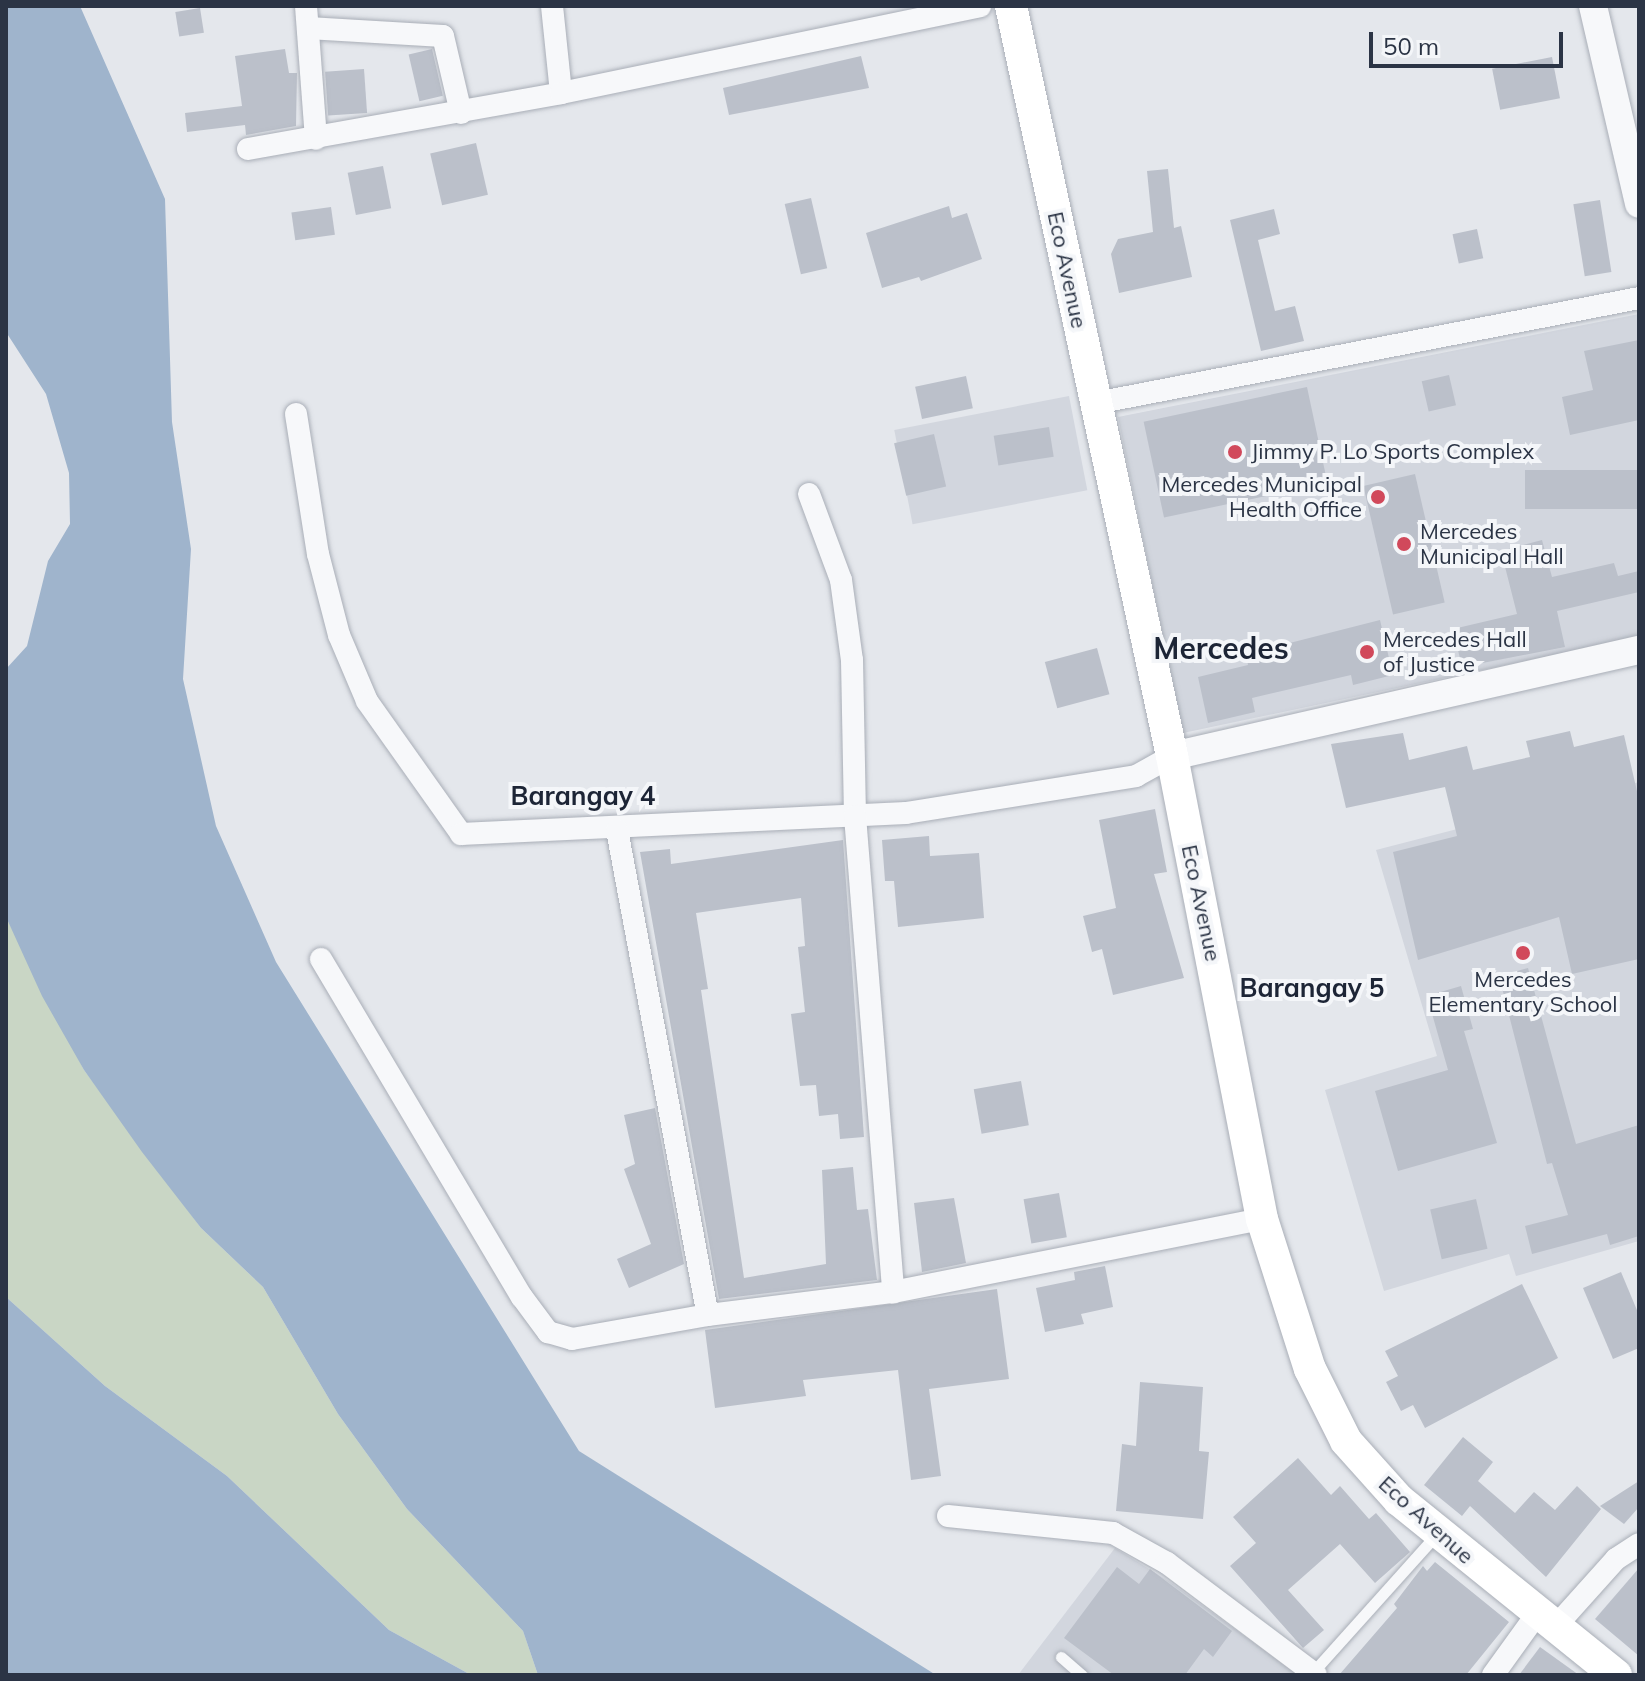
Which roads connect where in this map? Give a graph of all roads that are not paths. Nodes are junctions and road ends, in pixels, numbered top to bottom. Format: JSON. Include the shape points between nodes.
{"nodes":[{"id":1,"x":552,"y":6,"type":"edge"},
{"id":2,"x":980,"y":6,"type":"edge"},
{"id":3,"x":1011,"y":6,"type":"edge"},
{"id":4,"x":1593,"y":6,"type":"edge"},
{"id":5,"x":307,"y":17,"type":"edge"},
{"id":6,"x":561,"y":93,"type":"junction"},
{"id":7,"x":461,"y":113,"type":"junction"},
{"id":8,"x":316,"y":139,"type":"junction"},
{"id":9,"x":248,"y":149,"type":"dead end"},
{"id":10,"x":1639,"y":204,"type":"edge"},
{"id":11,"x":1639,"y":298,"type":"edge"},
{"id":12,"x":1096,"y":403,"type":"junction"},
{"id":13,"x":296,"y":414,"type":"dead end"},
{"id":14,"x":809,"y":494,"type":"dead end"},
{"id":15,"x":1639,"y":650,"type":"edge"},
{"id":16,"x":1172,"y":756,"type":"junction"},
{"id":17,"x":855,"y":816,"type":"junction"},
{"id":18,"x":617,"y":830,"type":"junction"},
{"id":19,"x":321,"y":959,"type":"dead end"},
{"id":20,"x":1262,"y":1219,"type":"junction"},
{"id":21,"x":893,"y":1292,"type":"junction"},
{"id":22,"x":708,"y":1315,"type":"junction"},
{"id":23,"x":948,"y":1516,"type":"dead end"},
{"id":24,"x":1437,"y":1534,"type":"junction"},
{"id":25,"x":1639,"y":1544,"type":"edge"},
{"id":26,"x":1546,"y":1621,"type":"junction"},
{"id":27,"x":1061,"y":1657,"type":"dead end"},
{"id":28,"x":1314,"y":1674,"type":"edge"},
{"id":29,"x":1082,"y":1675,"type":"edge"},
{"id":30,"x":1493,"y":1675,"type":"edge"},
{"id":31,"x":1616,"y":1675,"type":"edge"}],
"edges":[{"from":1,"to":6,"type":"street"},
{"from":2,"to":6,"type":"street"},
{"from":3,"to":12,"type":"main road","name":"Eco Avenue"},
{"from":4,"to":10,"type":"street"},
{"from":5,"to":7,"type":"street","via":[[443,36]]},
{"from":5,"to":8,"type":"street"},
{"from":6,"to":7,"type":"street"},
{"from":7,"to":8,"type":"street"},
{"from":8,"to":9,"type":"street"},
{"from":11,"to":12,"type":"street"},
{"from":12,"to":16,"type":"main road","name":"Eco Avenue"},
{"from":13,"to":18,"type":"street","via":[[318,554],[339,635],[367,701],[443,811],[461,834]]},
{"from":14,"to":17,"type":"street","via":[[841,580],[846,613]]},
{"from":15,"to":16,"type":"street"},
{"from":16,"to":17,"type":"street","via":[[1136,776],[1064,791]]},
{"from":16,"to":20,"type":"main road","name":"Eco Avenue"},
{"from":17,"to":18,"type":"street"},
{"from":17,"to":21,"type":"street"},
{"from":18,"to":22,"type":"street"},
{"from":19,"to":22,"type":"street","via":[[548,1332],[572,1339]]},
{"from":20,"to":21,"type":"street"},
{"from":20,"to":24,"type":"main road","name":"Eco Avenue","via":[[1330,1416],[1356,1454]]},
{"from":21,"to":22,"type":"street"},
{"from":23,"to":28,"type":"street","via":[[1113,1533],[1167,1563]]},
{"from":24,"to":26,"type":"main road","name":"Eco Avenue"},
{"from":24,"to":28,"type":"lane"},
{"from":25,"to":26,"type":"street"},
{"from":26,"to":30,"type":"street"},
{"from":26,"to":31,"type":"main road","name":"Eco Avenue"},
{"from":27,"to":29,"type":"lane"}]}
